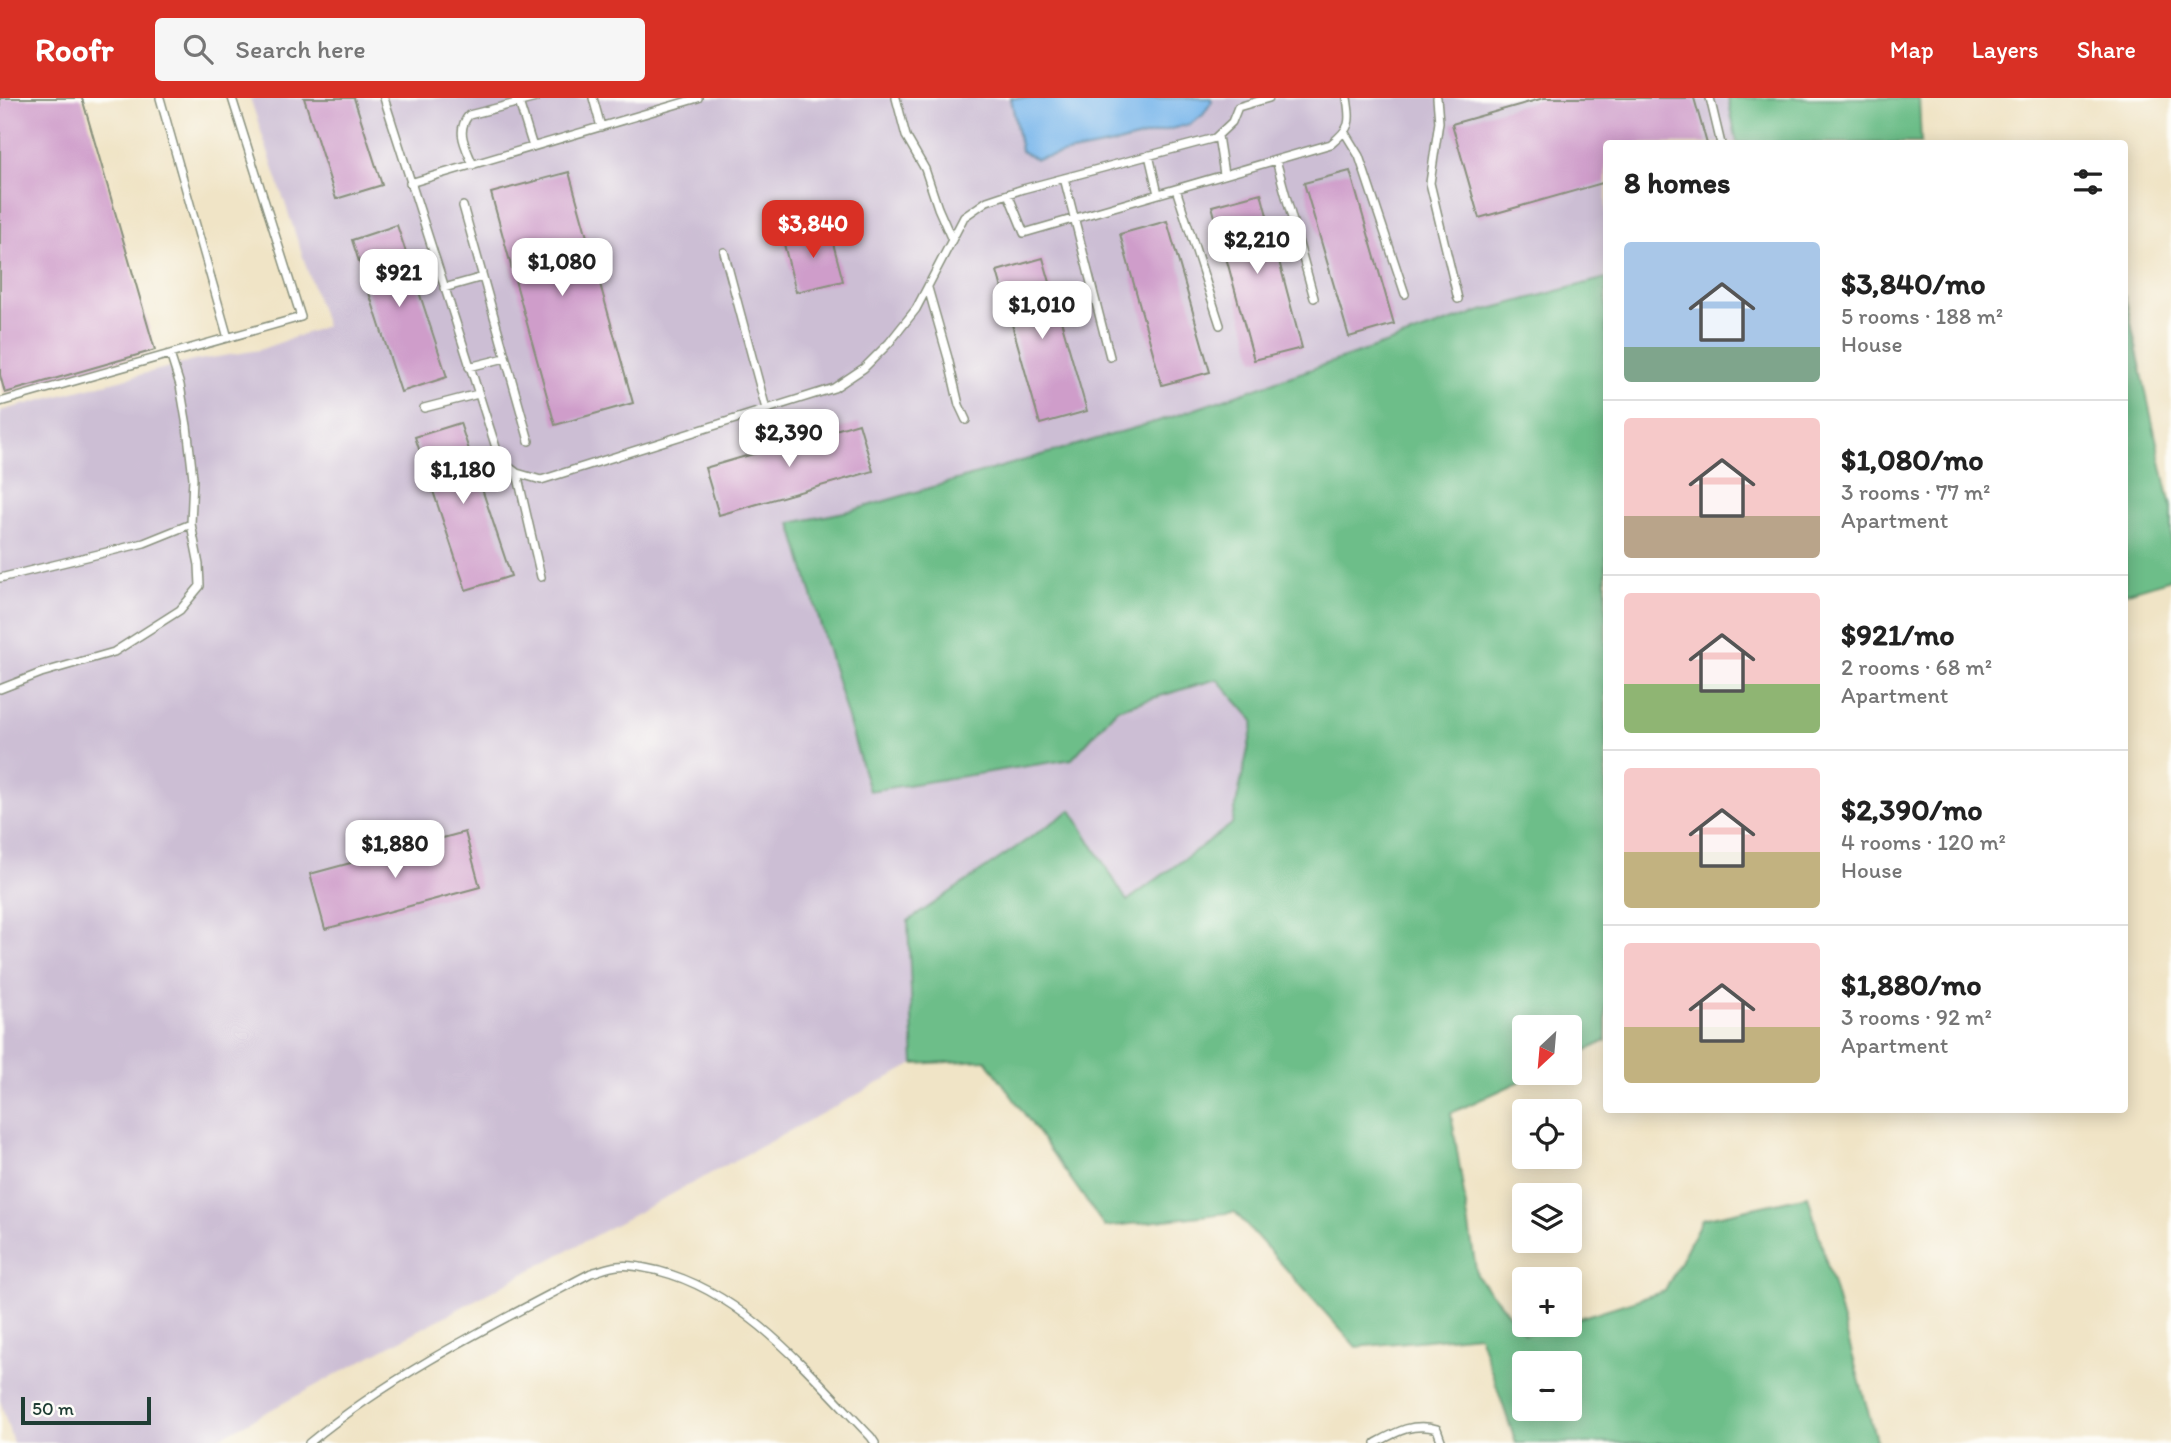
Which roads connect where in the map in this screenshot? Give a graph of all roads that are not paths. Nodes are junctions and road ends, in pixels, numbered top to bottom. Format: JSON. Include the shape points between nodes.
{"nodes":[{"id":1,"x":160,"y":98,"type":"edge"},
{"id":2,"x":232,"y":98,"type":"edge"},
{"id":3,"x":384,"y":98,"type":"edge"},
{"id":4,"x":536,"y":98,"type":"edge"},
{"id":5,"x":593,"y":98,"type":"edge"},
{"id":6,"x":698,"y":98,"type":"edge"},
{"id":7,"x":896,"y":98,"type":"edge"},
{"id":8,"x":1236,"y":98,"type":"edge"},
{"id":9,"x":1269,"y":98,"type":"edge"},
{"id":10,"x":1348,"y":98,"type":"edge"},
{"id":11,"x":1437,"y":98,"type":"edge"},
{"id":12,"x":1710,"y":98,"type":"edge"},
{"id":13,"x":519,"y":102,"type":"junction"},
{"id":14,"x":1238,"y":107,"type":"junction"},
{"id":15,"x":601,"y":127,"type":"junction"},
{"id":16,"x":1345,"y":133,"type":"junction"},
{"id":17,"x":1218,"y":136,"type":"junction"},
{"id":18,"x":1720,"y":140,"type":"edge"},
{"id":19,"x":533,"y":147,"type":"junction"},
{"id":20,"x":1149,"y":155,"type":"junction"},
{"id":21,"x":1276,"y":160,"type":"junction"},
{"id":22,"x":473,"y":165,"type":"junction"},
{"id":23,"x":1224,"y":174,"type":"junction"},
{"id":24,"x":1064,"y":178,"type":"junction"},
{"id":25,"x":410,"y":183,"type":"junction"},
{"id":26,"x":1176,"y":189,"type":"junction"},
{"id":27,"x":1008,"y":194,"type":"junction"},
{"id":28,"x":1157,"y":194,"type":"junction"},
{"id":29,"x":463,"y":206,"type":"dead end"},
{"id":30,"x":1074,"y":219,"type":"junction"},
{"id":31,"x":952,"y":240,"type":"junction"},
{"id":32,"x":724,"y":252,"type":"dead end"},
{"id":33,"x":483,"y":277,"type":"junction"},
{"id":34,"x":444,"y":288,"type":"junction"},
{"id":35,"x":928,"y":288,"type":"junction"},
{"id":36,"x":1405,"y":294,"type":"dead end"},
{"id":37,"x":1314,"y":298,"type":"dead end"},
{"id":38,"x":1458,"y":299,"type":"dead end"},
{"id":39,"x":1220,"y":325,"type":"dead end"},
{"id":40,"x":228,"y":338,"type":"junction"},
{"id":41,"x":170,"y":354,"type":"junction"},
{"id":42,"x":1110,"y":357,"type":"dead end"},
{"id":43,"x":506,"y":358,"type":"junction"},
{"id":44,"x":469,"y":367,"type":"junction"},
{"id":45,"x":478,"y":394,"type":"junction"},
{"id":46,"x":0,"y":401,"type":"edge"},
{"id":47,"x":424,"y":408,"type":"dead end"},
{"id":48,"x":766,"y":410,"type":"junction"},
{"id":49,"x":966,"y":419,"type":"dead end"},
{"id":50,"x":529,"y":441,"type":"dead end"},
{"id":51,"x":517,"y":473,"type":"junction"},
{"id":52,"x":191,"y":524,"type":"junction"},
{"id":53,"x":541,"y":576,"type":"dead end"},
{"id":54,"x":0,"y":578,"type":"edge"},
{"id":55,"x":0,"y":689,"type":"edge"},
{"id":56,"x":309,"y":1443,"type":"edge"},
{"id":57,"x":875,"y":1443,"type":"edge"},
{"id":58,"x":1376,"y":1443,"type":"edge"},
{"id":59,"x":1442,"y":1443,"type":"edge"}],
"edges":[{"from":1,"to":40,"type":"lane"},
{"from":2,"to":40,"type":"lane","via":[[301,317]]},
{"from":3,"to":25,"type":"lane"},
{"from":4,"to":13,"type":"lane"},
{"from":5,"to":15,"type":"lane"},
{"from":6,"to":15,"type":"lane"},
{"from":7,"to":31,"type":"lane","via":[[906,136],[925,169]]},
{"from":8,"to":14,"type":"lane"},
{"from":9,"to":14,"type":"lane"},
{"from":10,"to":16,"type":"lane","via":[[1350,116]]},
{"from":11,"to":38,"type":"lane","via":[[1439,122],[1430,183]]},
{"from":12,"to":18,"type":"lane"},
{"from":13,"to":19,"type":"lane"},
{"from":13,"to":22,"type":"lane","via":[[469,115],[464,121],[461,131]]},
{"from":14,"to":17,"type":"lane"},
{"from":15,"to":19,"type":"lane"},
{"from":16,"to":21,"type":"lane","via":[[1331,145]]},
{"from":16,"to":36,"type":"lane","via":[[1359,156]]},
{"from":17,"to":20,"type":"lane"},
{"from":17,"to":23,"type":"lane"},
{"from":19,"to":22,"type":"lane"},
{"from":20,"to":24,"type":"lane"},
{"from":20,"to":28,"type":"lane"},
{"from":21,"to":23,"type":"lane"},
{"from":21,"to":37,"type":"lane"},
{"from":22,"to":25,"type":"lane"},
{"from":23,"to":26,"type":"lane"},
{"from":24,"to":27,"type":"lane"},
{"from":24,"to":30,"type":"lane"},
{"from":25,"to":34,"type":"lane"},
{"from":26,"to":28,"type":"lane"},
{"from":26,"to":39,"type":"lane"},
{"from":27,"to":30,"type":"lane","via":[[1024,233]]},
{"from":27,"to":31,"type":"lane","via":[[987,201],[964,217]]},
{"from":28,"to":30,"type":"lane"},
{"from":29,"to":33,"type":"lane"},
{"from":30,"to":42,"type":"lane"},
{"from":31,"to":35,"type":"lane"},
{"from":32,"to":48,"type":"lane"},
{"from":33,"to":34,"type":"lane"},
{"from":33,"to":43,"type":"lane"},
{"from":34,"to":44,"type":"lane"},
{"from":35,"to":48,"type":"lane","via":[[889,343],[864,368],[834,388]]},
{"from":35,"to":49,"type":"lane"},
{"from":40,"to":41,"type":"lane"},
{"from":41,"to":46,"type":"lane"},
{"from":41,"to":52,"type":"lane","via":[[187,426],[193,478]]},
{"from":43,"to":44,"type":"lane"},
{"from":43,"to":50,"type":"lane"},
{"from":44,"to":45,"type":"lane"},
{"from":45,"to":47,"type":"lane"},
{"from":45,"to":51,"type":"lane","via":[[500,460]]},
{"from":48,"to":51,"type":"lane","via":[[541,480]]},
{"from":51,"to":53,"type":"lane"},
{"from":52,"to":54,"type":"lane","via":[[144,543]]},
{"from":52,"to":55,"type":"lane","via":[[200,586],[180,610],[114,652]]},
{"from":56,"to":57,"type":"lane","via":[[343,1415],[418,1367],[591,1273],[617,1266],[641,1266],[676,1275],[710,1291],[771,1334]]},
{"from":58,"to":59,"type":"lane","via":[[1399,1430],[1423,1425],[1437,1429]]}]}
